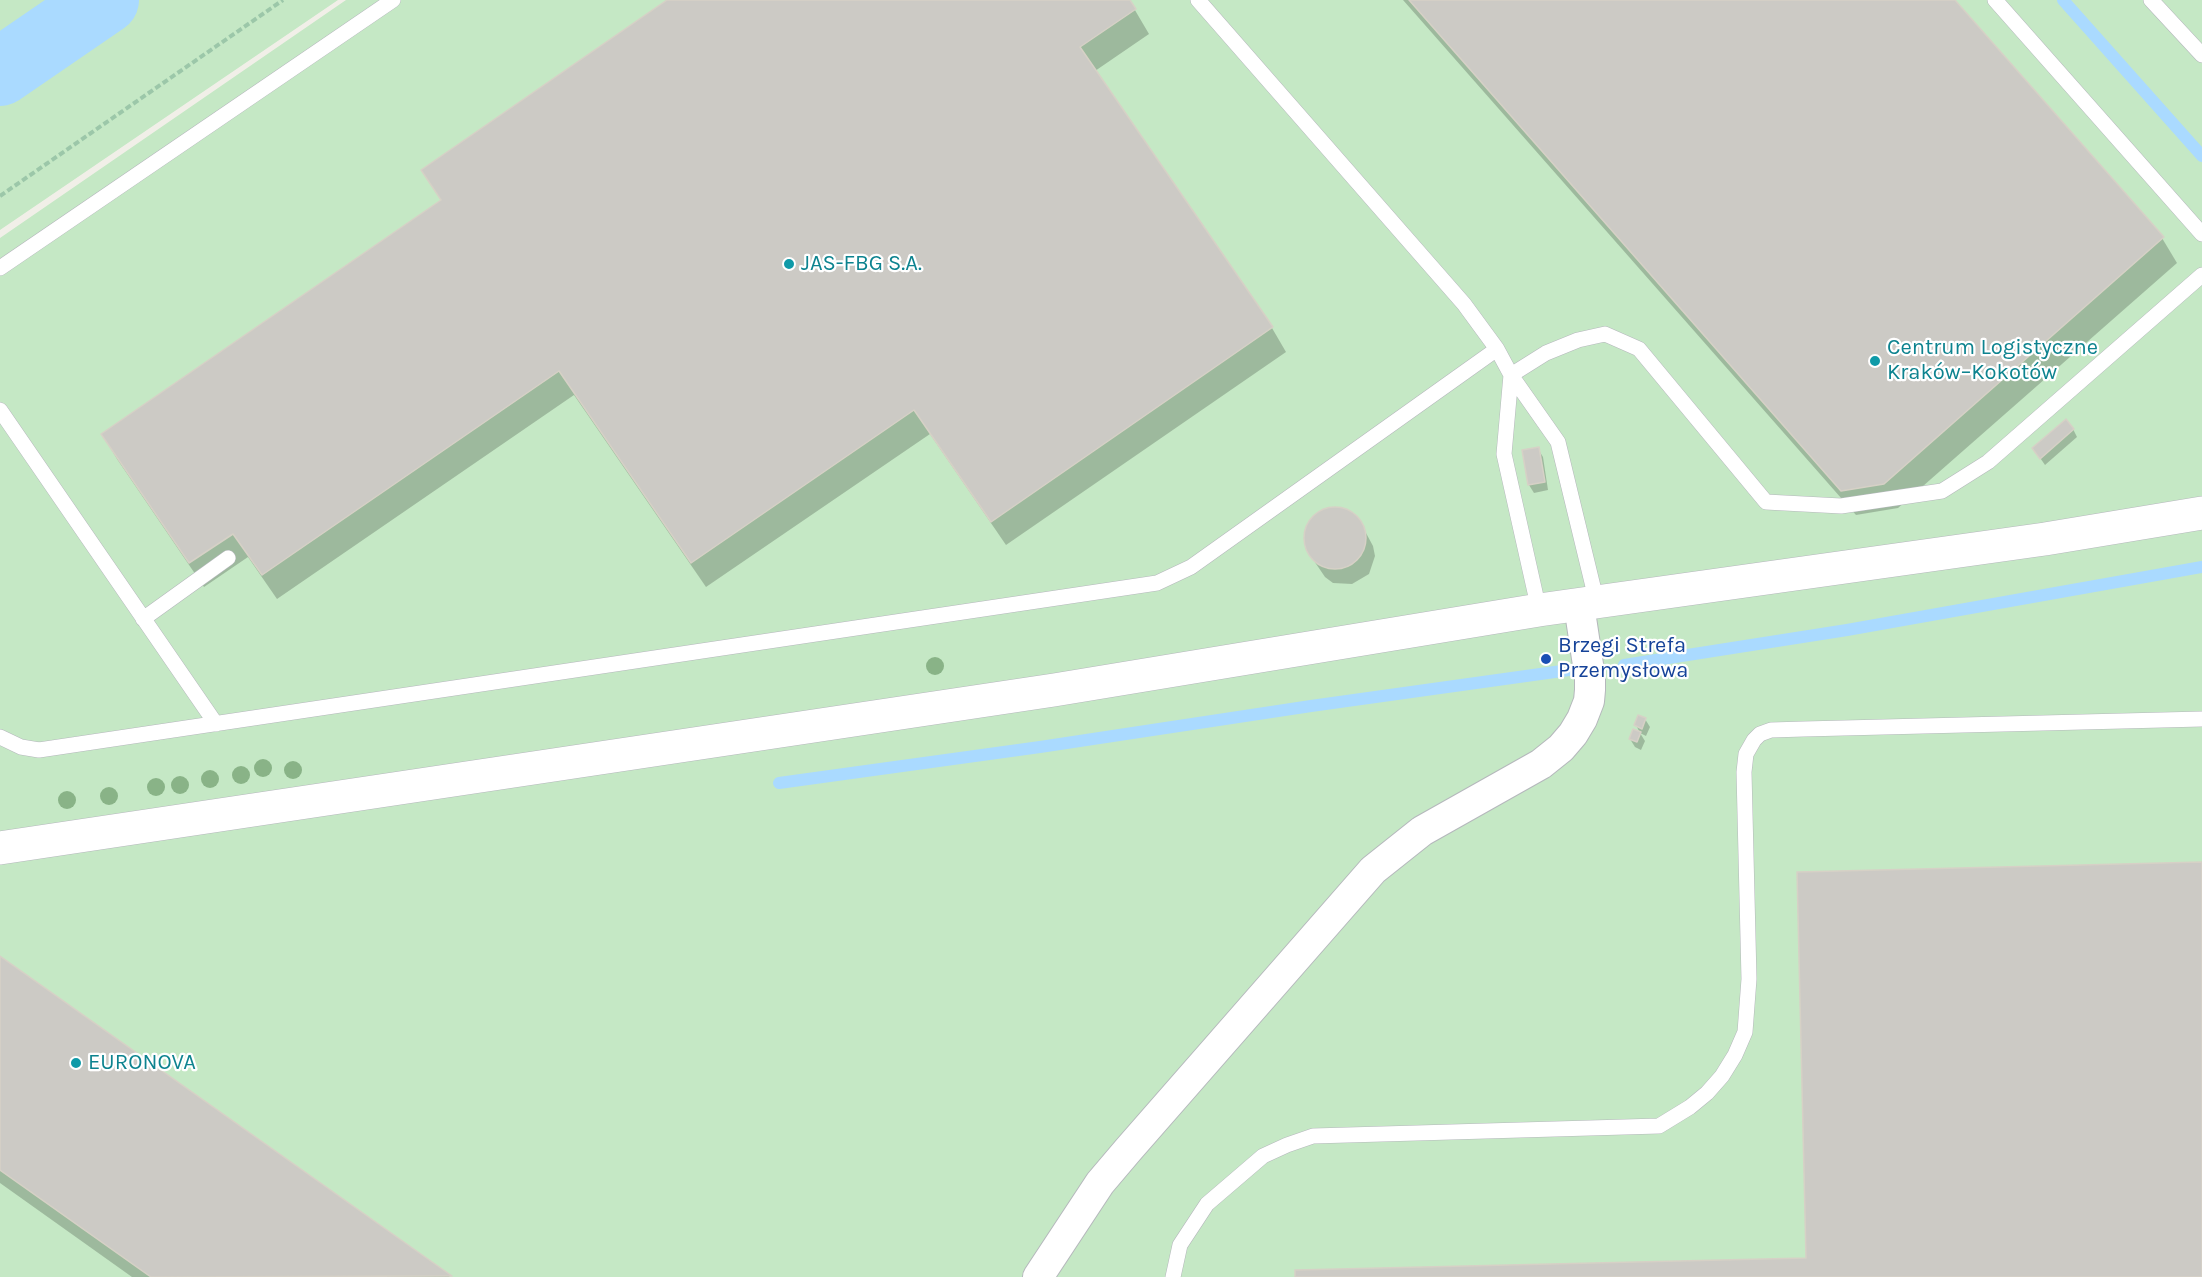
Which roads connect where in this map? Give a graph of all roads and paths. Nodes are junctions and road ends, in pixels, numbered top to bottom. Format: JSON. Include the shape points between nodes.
{"nodes":[{"id":1,"x":283,"y":0,"type":"edge"},
{"id":2,"x":393,"y":0,"type":"edge"},
{"id":3,"x":1198,"y":0,"type":"edge"},
{"id":4,"x":1995,"y":0,"type":"edge"},
{"id":5,"x":2151,"y":0,"type":"edge"},
{"id":6,"x":2202,"y":55,"type":"edge"},
{"id":7,"x":0,"y":196,"type":"edge"},
{"id":8,"x":2202,"y":234,"type":"edge"},
{"id":9,"x":0,"y":268,"type":"edge"},
{"id":10,"x":2202,"y":275,"type":"edge"},
{"id":11,"x":1497,"y":349,"type":"junction"},
{"id":12,"x":1511,"y":375,"type":"junction"},
{"id":13,"x":0,"y":410,"type":"edge"},
{"id":14,"x":2202,"y":513,"type":"edge"},
{"id":15,"x":228,"y":558,"type":"dead end"},
{"id":16,"x":1588,"y":604,"type":"junction"},
{"id":17,"x":1539,"y":610,"type":"junction"},
{"id":18,"x":143,"y":619,"type":"junction"},
{"id":19,"x":2202,"y":719,"type":"edge"},
{"id":20,"x":216,"y":724,"type":"junction"},
{"id":21,"x":0,"y":737,"type":"edge"},
{"id":22,"x":0,"y":849,"type":"edge"},
{"id":23,"x":1038,"y":1277,"type":"edge"},
{"id":24,"x":1173,"y":1277,"type":"edge"}],
"edges":[{"from":1,"to":7,"type":"path"},
{"from":2,"to":9,"type":"lane"},
{"from":3,"to":11,"type":"lane","via":[[1464,304]]},
{"from":4,"to":8,"type":"lane"},
{"from":5,"to":6,"type":"lane"},
{"from":10,"to":12,"type":"lane","via":[[1988,462],[1942,491],[1897,498],[1841,506],[1766,502],[1640,349],[1605,334],[1546,353]]},
{"from":11,"to":12,"type":"lane"},
{"from":11,"to":20,"type":"lane","via":[[1191,567],[1156,583]]},
{"from":12,"to":16,"type":"lane","via":[[1558,442]]},
{"from":12,"to":17,"type":"lane","via":[[1504,454]]},
{"from":13,"to":18,"type":"lane"},
{"from":14,"to":16,"type":"street"},
{"from":15,"to":18,"type":"lane"},
{"from":16,"to":17,"type":"street"},
{"from":16,"to":23,"type":"street","via":[[1589,701],[1573,734],[1541,764],[1422,831],[1373,870],[1100,1183]]},
{"from":17,"to":22,"type":"street","via":[[1054,690]]},
{"from":18,"to":20,"type":"lane"},
{"from":19,"to":24,"type":"lane","via":[[1771,730],[1760,734],[1746,754],[1744,772],[1749,979],[1745,1032],[1722,1076],[1707,1093],[1659,1126],[1313,1136],[1287,1144],[1263,1156],[1207,1204],[1180,1245]]},
{"from":20,"to":21,"type":"lane","via":[[39,750]]}]}
